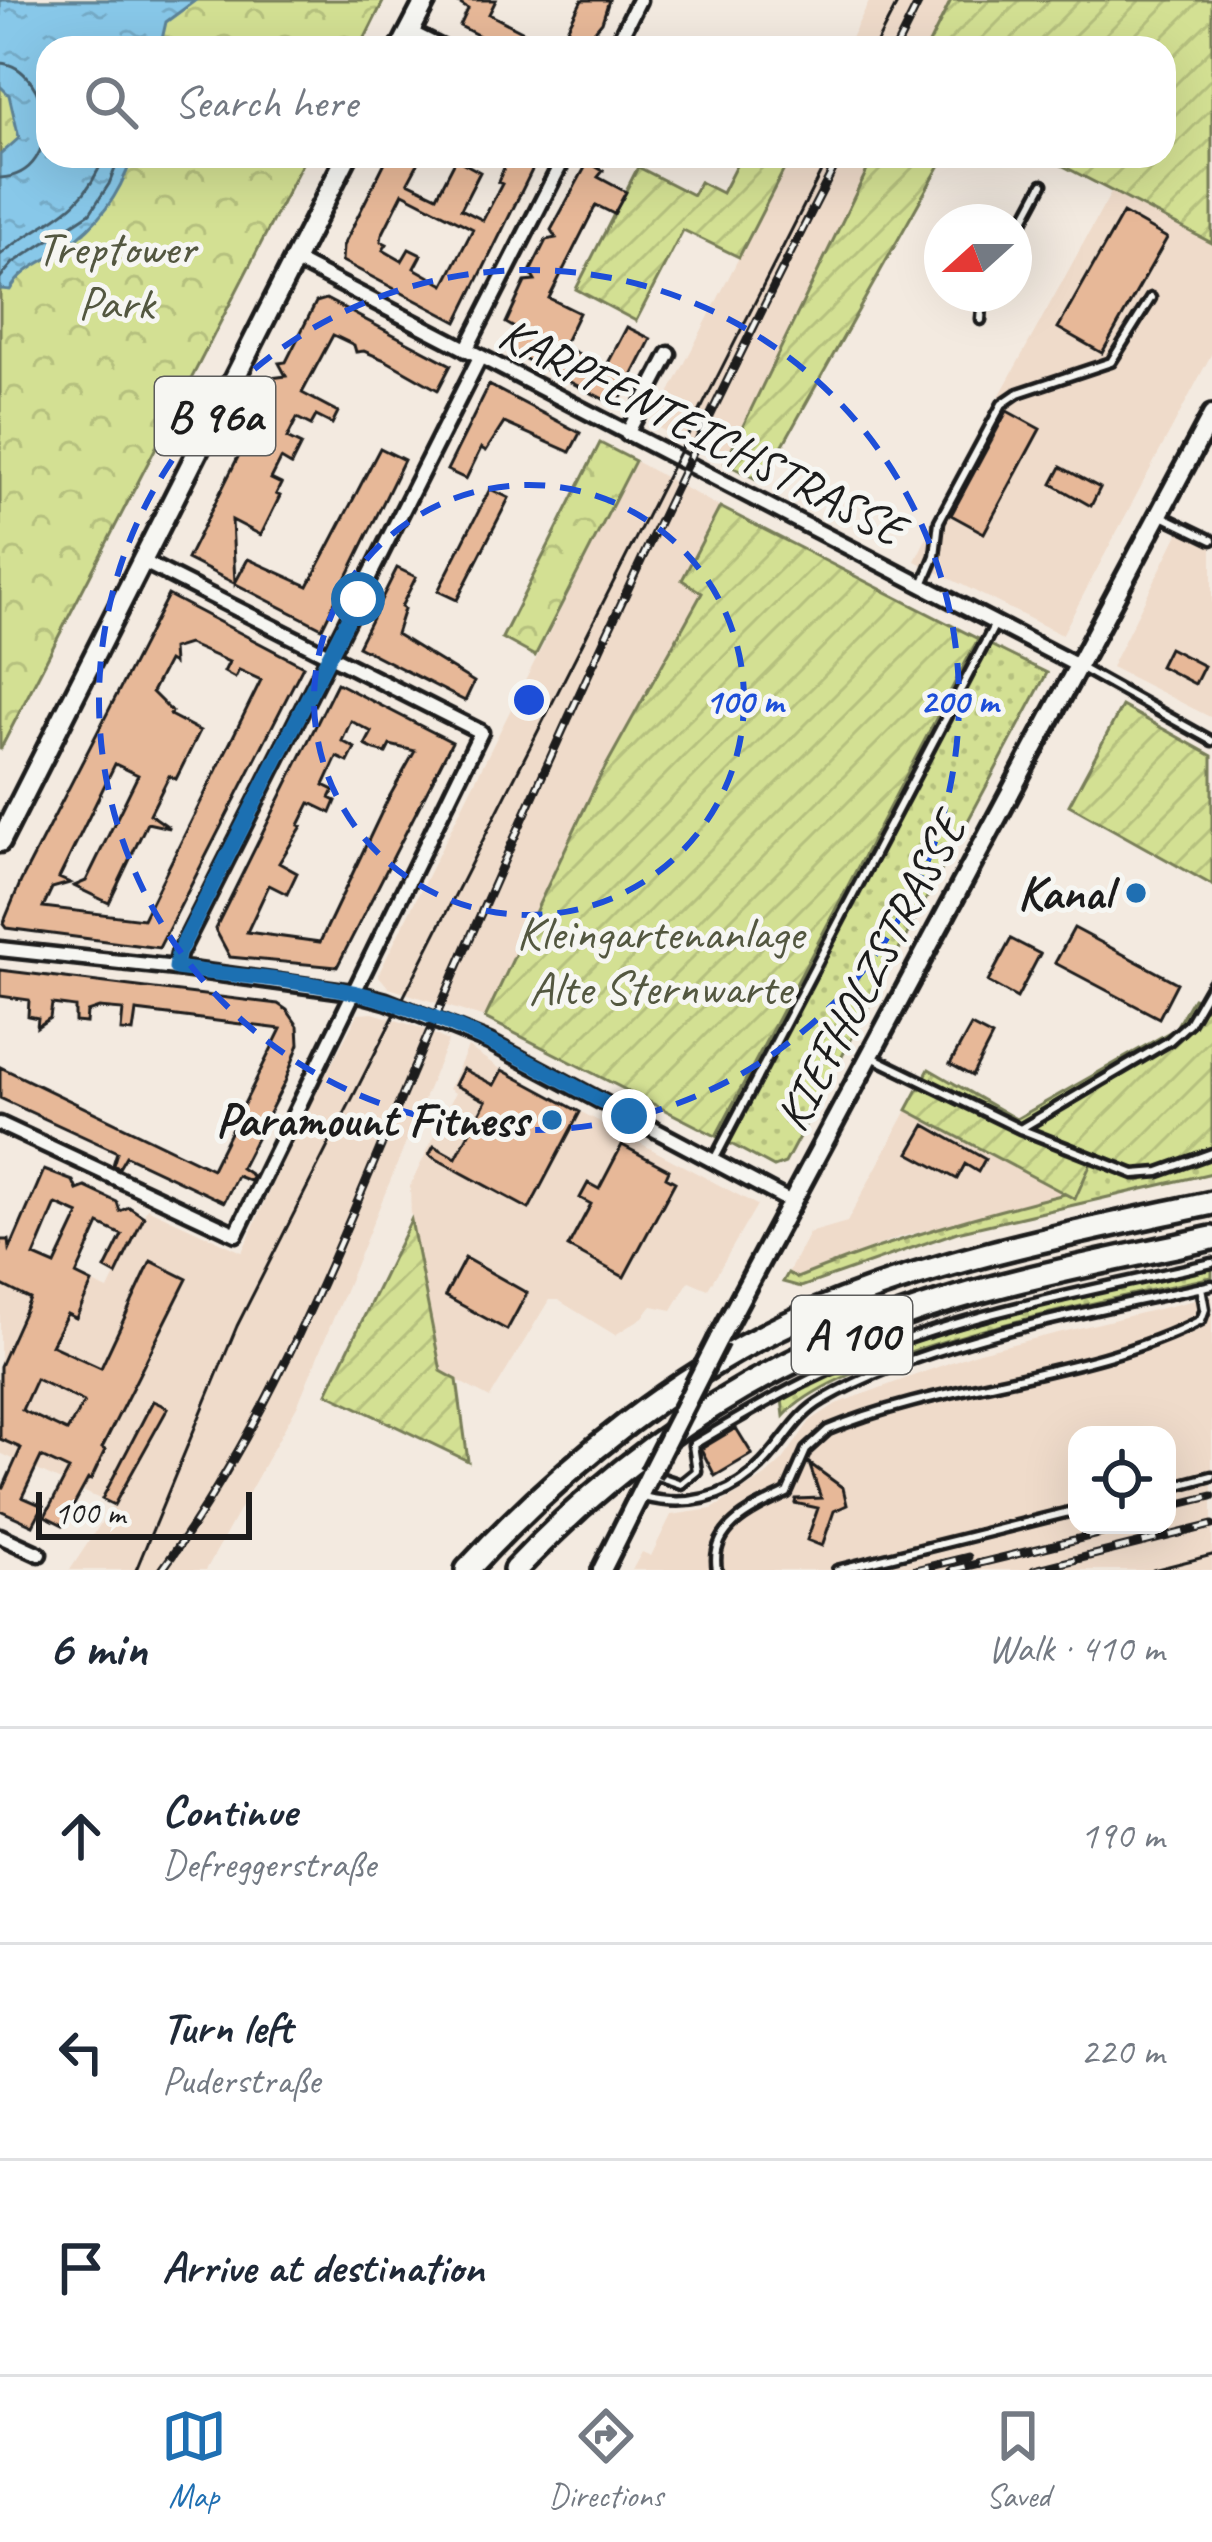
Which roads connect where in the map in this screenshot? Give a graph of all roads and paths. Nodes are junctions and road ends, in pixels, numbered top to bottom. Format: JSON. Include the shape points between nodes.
{"nodes":[{"id":1,"x":426,"y":0,"type":"edge"},
{"id":2,"x":639,"y":0,"type":"edge"},
{"id":3,"x":408,"y":36,"type":"edge"},
{"id":4,"x":621,"y":36,"type":"edge"},
{"id":5,"x":341,"y":168,"type":"edge"},
{"id":6,"x":559,"y":168,"type":"edge"},
{"id":7,"x":1043,"y":184,"type":"dead end"},
{"id":8,"x":1032,"y":204,"type":"edge"},
{"id":9,"x":294,"y":260,"type":"junction"},
{"id":10,"x":1151,"y":298,"type":"dead end"},
{"id":11,"x":981,"y":312,"type":"edge"},
{"id":12,"x":980,"y":320,"type":"dead end"},
{"id":13,"x":473,"y":354,"type":"junction"},
{"id":14,"x":669,"y":354,"type":"dead end"},
{"id":15,"x":1212,"y":415,"type":"edge"},
{"id":16,"x":627,"y":434,"type":"junction"},
{"id":17,"x":1159,"y":514,"type":"junction"},
{"id":18,"x":1212,"y":540,"type":"edge"},
{"id":19,"x":142,"y":561,"type":"junction"},
{"id":20,"x":922,"y":585,"type":"junction"},
{"id":21,"x":995,"y":624,"type":"junction"},
{"id":22,"x":329,"y":655,"type":"junction"},
{"id":23,"x":1078,"y":666,"type":"junction"},
{"id":24,"x":1212,"y":741,"type":"edge"},
{"id":25,"x":0,"y":842,"type":"edge"},
{"id":26,"x":0,"y":949,"type":"edge"},
{"id":27,"x":176,"y":968,"type":"junction"},
{"id":28,"x":1212,"y":983,"type":"edge"},
{"id":29,"x":352,"y":992,"type":"junction"},
{"id":30,"x":869,"y":1056,"type":"junction"},
{"id":31,"x":0,"y":1124,"type":"edge"},
{"id":32,"x":1020,"y":1130,"type":"junction"},
{"id":33,"x":1212,"y":1153,"type":"edge"},
{"id":34,"x":713,"y":1161,"type":"junction"},
{"id":35,"x":791,"y":1202,"type":"junction"},
{"id":36,"x":1212,"y":1203,"type":"edge"},
{"id":37,"x":1212,"y":1238,"type":"edge"},
{"id":38,"x":1212,"y":1263,"type":"edge"},
{"id":39,"x":1212,"y":1285,"type":"edge"},
{"id":40,"x":1201,"y":1287,"type":"junction"},
{"id":41,"x":650,"y":1474,"type":"junction"},
{"id":42,"x":1212,"y":1476,"type":"edge"},
{"id":43,"x":1176,"y":1486,"type":"edge"},
{"id":44,"x":639,"y":1496,"type":"junction"},
{"id":45,"x":1068,"y":1512,"type":"edge"},
{"id":46,"x":0,"y":1536,"type":"edge"},
{"id":47,"x":39,"y":1554,"type":"dead end"},
{"id":48,"x":467,"y":1570,"type":"edge"},
{"id":49,"x":515,"y":1570,"type":"edge"},
{"id":50,"x":602,"y":1570,"type":"edge"},
{"id":51,"x":717,"y":1570,"type":"edge"},
{"id":52,"x":837,"y":1570,"type":"edge"}],
"edges":[{"from":1,"to":3,"type":"main road"},
{"from":2,"to":4,"type":"street"},
{"from":5,"to":9,"type":"main road","number":"B 96a"},
{"from":6,"to":13,"type":"street"},
{"from":7,"to":8,"type":"lane"},
{"from":9,"to":13,"type":"street","name":"KARPFENTEICHSTRASSE"},
{"from":9,"to":19,"type":"main road","number":"B 96a"},
{"from":10,"to":20,"type":"lane","via":[[1112,362],[1002,404],[939,521]]},
{"from":11,"to":12,"type":"lane"},
{"from":13,"to":16,"type":"street","name":"KARPFENTEICHSTRASSE"},
{"from":13,"to":22,"type":"street"},
{"from":14,"to":16,"type":"street"},
{"from":15,"to":17,"type":"street","name":"KIEFHOLZSTRASSE"},
{"from":16,"to":20,"type":"street","name":"KARPFENTEICHSTRASSE"},
{"from":17,"to":18,"type":"lane"},
{"from":17,"to":23,"type":"street","name":"KIEFHOLZSTRASSE"},
{"from":19,"to":22,"type":"street"},
{"from":19,"to":25,"type":"main road","number":"B 96a"},
{"from":20,"to":21,"type":"street","name":"KARPFENTEICHSTRASSE"},
{"from":21,"to":23,"type":"street","name":"KARPFENTEICHSTRASSE"},
{"from":21,"to":34,"type":"lane"},
{"from":22,"to":27,"type":"street"},
{"from":22,"to":29,"type":"street","via":[[481,732]]},
{"from":23,"to":24,"type":"lane"},
{"from":23,"to":30,"type":"street","name":"KIEFHOLZSTRASSE"},
{"from":26,"to":27,"type":"street"},
{"from":27,"to":29,"type":"street"},
{"from":28,"to":32,"type":"lane","via":[[1190,1023],[1169,1041]]},
{"from":29,"to":31,"type":"street","via":[[236,1234]]},
{"from":29,"to":34,"type":"street","via":[[454,1025]]},
{"from":30,"to":32,"type":"lane"},
{"from":30,"to":35,"type":"street","name":"KIEFHOLZSTRASSE"},
{"from":32,"to":33,"type":"lane","via":[[1134,1174]]},
{"from":34,"to":35,"type":"street"},
{"from":35,"to":41,"type":"street","name":"KIEFHOLZSTRASSE","bridge":true},
{"from":36,"to":48,"type":"highway","number":"A 100","via":[[965,1261],[790,1322],[568,1468]]},
{"from":37,"to":49,"type":"highway","number":"A 100","via":[[904,1315],[776,1369],[645,1452]]},
{"from":38,"to":41,"type":"lane","via":[[894,1345],[794,1388],[693,1445],[698,1471],[681,1484]]},
{"from":39,"to":40,"type":"lane"},
{"from":40,"to":44,"type":"lane","via":[[887,1371],[805,1412],[766,1461],[710,1499],[671,1504]]},
{"from":40,"to":51,"type":"lane","via":[[1201,1320],[1181,1330],[828,1430],[806,1450],[787,1493],[726,1529],[714,1553]]},
{"from":41,"to":44,"type":"street","name":"KIEFHOLZSTRASSE"},
{"from":42,"to":43,"type":"lane"},
{"from":44,"to":50,"type":"street","name":"KIEFHOLZSTRASSE"},
{"from":45,"to":52,"type":"lane"},
{"from":46,"to":47,"type":"street"}]}
